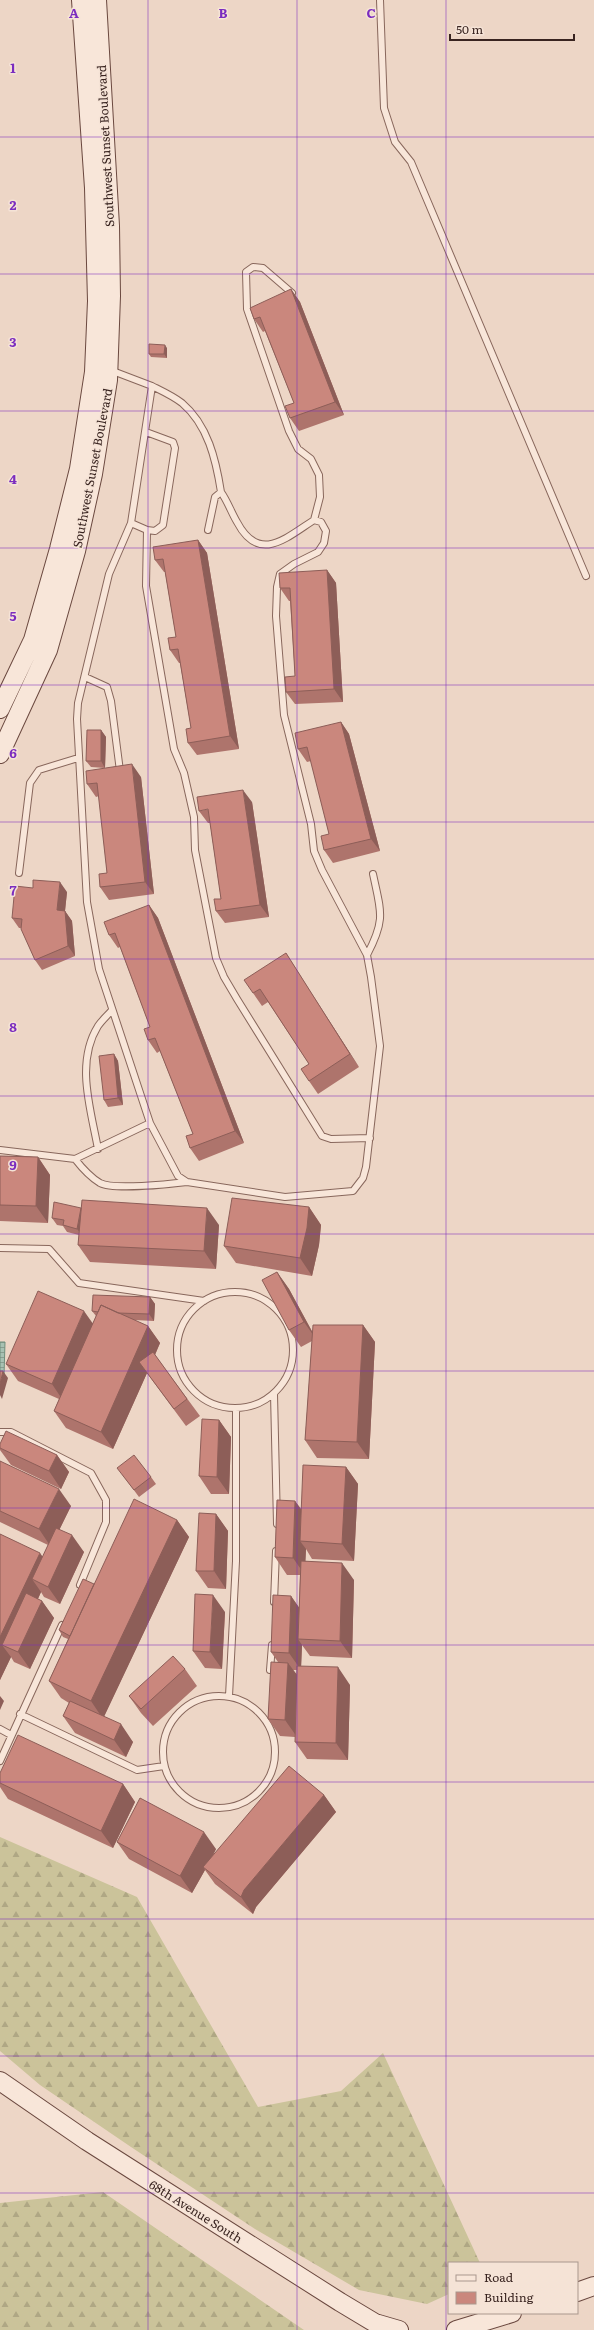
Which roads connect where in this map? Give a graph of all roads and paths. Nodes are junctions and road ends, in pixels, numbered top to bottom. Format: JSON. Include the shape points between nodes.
{"nodes":[{"id":1,"x":81,"y":0,"type":"edge"},
{"id":2,"x":97,"y":0,"type":"edge"},
{"id":3,"x":380,"y":0,"type":"edge"},
{"id":4,"x":292,"y":293,"type":"edge"},
{"id":5,"x":108,"y":369,"type":"junction"},
{"id":6,"x":152,"y":386,"type":"junction"},
{"id":7,"x":146,"y":432,"type":"junction"},
{"id":8,"x":221,"y":492,"type":"junction"},
{"id":9,"x":314,"y":520,"type":"junction"},
{"id":10,"x":131,"y":523,"type":"junction"},
{"id":11,"x":147,"y":530,"type":"junction"},
{"id":12,"x":208,"y":530,"type":"dead end"},
{"id":13,"x":586,"y":576,"type":"dead end"},
{"id":14,"x":85,"y":677,"type":"junction"},
{"id":15,"x":0,"y":710,"type":"edge"},
{"id":16,"x":0,"y":754,"type":"edge"},
{"id":17,"x":78,"y":758,"type":"junction"},
{"id":18,"x":120,"y":771,"type":"edge"},
{"id":19,"x":19,"y":873,"type":"dead end"},
{"id":20,"x":373,"y":874,"type":"dead end"},
{"id":21,"x":366,"y":954,"type":"junction"},
{"id":22,"x":112,"y":1010,"type":"junction"},
{"id":23,"x":150,"y":1123,"type":"junction"},
{"id":24,"x":370,"y":1138,"type":"junction"},
{"id":25,"x":98,"y":1149,"type":"junction"},
{"id":26,"x":0,"y":1150,"type":"edge"},
{"id":27,"x":75,"y":1159,"type":"junction"},
{"id":28,"x":186,"y":1182,"type":"junction"},
{"id":29,"x":0,"y":1248,"type":"edge"},
{"id":30,"x":204,"y":1301,"type":"junction"},
{"id":31,"x":274,"y":1394,"type":"junction"},
{"id":32,"x":236,"y":1408,"type":"junction"},
{"id":33,"x":0,"y":1432,"type":"edge"},
{"id":34,"x":277,"y":1532,"type":"edge"},
{"id":35,"x":276,"y":1540,"type":"edge"},
{"id":36,"x":79,"y":1589,"type":"edge"},
{"id":37,"x":273,"y":1612,"type":"edge"},
{"id":38,"x":66,"y":1616,"type":"edge"},
{"id":39,"x":272,"y":1636,"type":"edge"},
{"id":40,"x":270,"y":1676,"type":"edge"},
{"id":41,"x":229,"y":1696,"type":"junction"},
{"id":42,"x":20,"y":1714,"type":"junction"},
{"id":43,"x":268,"y":1716,"type":"edge"},
{"id":44,"x":268,"y":1724,"type":"junction"},
{"id":45,"x":0,"y":1729,"type":"edge"},
{"id":46,"x":11,"y":1735,"type":"junction"},
{"id":47,"x":0,"y":1762,"type":"edge"},
{"id":48,"x":164,"y":1766,"type":"junction"},
{"id":49,"x":0,"y":2081,"type":"edge"},
{"id":50,"x":594,"y":2286,"type":"edge"},
{"id":51,"x":578,"y":2292,"type":"edge"},
{"id":52,"x":509,"y":2314,"type":"edge"},
{"id":53,"x":399,"y":2330,"type":"edge"},
{"id":54,"x":456,"y":2330,"type":"edge"}],
"edges":[{"from":1,"to":15,"type":"main road","name":"Southwest Sunset Boulevard","via":[[94,188],[97,301],[94,372],[79,469],[59,549],[33,640]]},
{"from":2,"to":5,"type":"main road","name":"Southwest Sunset Boulevard","via":[[110,226]]},
{"from":3,"to":13,"type":"lane","via":[[384,108],[396,142],[411,162]]},
{"from":4,"to":9,"type":"lane","via":[[263,268],[253,267],[246,272],[247,309],[289,431],[298,448],[311,459],[319,475],[320,497]]},
{"from":5,"to":6,"type":"lane"},
{"from":5,"to":16,"type":"main road","name":"Southwest Sunset Boulevard","via":[[93,474],[76,552],[48,650]]},
{"from":6,"to":7,"type":"lane"},
{"from":6,"to":8,"type":"lane","via":[[182,404],[198,422],[210,443]]},
{"from":7,"to":10,"type":"lane"},
{"from":7,"to":11,"type":"lane","via":[[173,442],[175,448],[163,525],[154,530]]},
{"from":8,"to":9,"type":"lane","via":[[247,538],[257,545],[270,545],[290,537]]},
{"from":8,"to":12,"type":"lane","via":[[215,497]]},
{"from":9,"to":21,"type":"lane","via":[[321,522],[326,531],[324,543],[318,552],[280,574],[277,587],[276,616],[284,715],[311,824],[314,851]]},
{"from":10,"to":11,"type":"lane"},
{"from":10,"to":14,"type":"lane","via":[[109,574]]},
{"from":11,"to":24,"type":"lane","via":[[146,586],[174,750],[184,773],[194,817],[194,850],[216,958],[237,999],[322,1136],[331,1139]]},
{"from":14,"to":17,"type":"lane","via":[[77,719]]},
{"from":14,"to":18,"type":"lane","via":[[107,687]]},
{"from":17,"to":19,"type":"lane","via":[[39,770],[30,783]]},
{"from":17,"to":22,"type":"lane","via":[[87,902],[98,969]]},
{"from":20,"to":21,"type":"lane","via":[[382,913],[378,934]]},
{"from":21,"to":24,"type":"lane","via":[[380,1046]]},
{"from":22,"to":23,"type":"lane"},
{"from":22,"to":25,"type":"lane","via":[[98,1027],[86,1063],[86,1079]]},
{"from":23,"to":25,"type":"lane"},
{"from":23,"to":28,"type":"lane","via":[[178,1176]]},
{"from":24,"to":28,"type":"lane","via":[[363,1178],[353,1191],[286,1197]]},
{"from":25,"to":27,"type":"lane"},
{"from":26,"to":27,"type":"lane"},
{"from":27,"to":28,"type":"lane","via":[[86,1172],[101,1183],[146,1186]]},
{"from":29,"to":30,"type":"lane","via":[[49,1250],[79,1283]]},
{"from":30,"to":31,"type":"lane","via":[[229,1292],[248,1293],[264,1300],[278,1312],[288,1327],[293,1344],[292,1363],[285,1380]]},
{"from":30,"to":32,"type":"lane","via":[[190,1314],[180,1330],[177,1348],[179,1367],[187,1384],[201,1397],[217,1406]]},
{"from":31,"to":32,"type":"lane","via":[[250,1407]]},
{"from":31,"to":34,"type":"lane"},
{"from":32,"to":41,"type":"lane","via":[[236,1561]]},
{"from":33,"to":36,"type":"lane","via":[[11,1432],[90,1473],[106,1500],[106,1522]]},
{"from":35,"to":37,"type":"lane"},
{"from":38,"to":42,"type":"lane"},
{"from":39,"to":40,"type":"lane"},
{"from":41,"to":44,"type":"lane","via":[[244,1701],[258,1711]]},
{"from":41,"to":48,"type":"lane","via":[[204,1698],[192,1702],[178,1713],[167,1729],[163,1747]]},
{"from":42,"to":46,"type":"lane"},
{"from":42,"to":48,"type":"lane","via":[[137,1770]]},
{"from":43,"to":44,"type":"lane"},
{"from":44,"to":48,"type":"lane","via":[[274,1741],[273,1765],[259,1792],[244,1803],[220,1808],[190,1801],[174,1786]]},
{"from":45,"to":46,"type":"lane"},
{"from":46,"to":47,"type":"lane"},
{"from":49,"to":53,"type":"main road","name":"68th Avenue South","via":[[87,2141],[340,2302],[375,2323]]},
{"from":50,"to":51,"type":"main road"},
{"from":52,"to":54,"type":"main road"}]}
